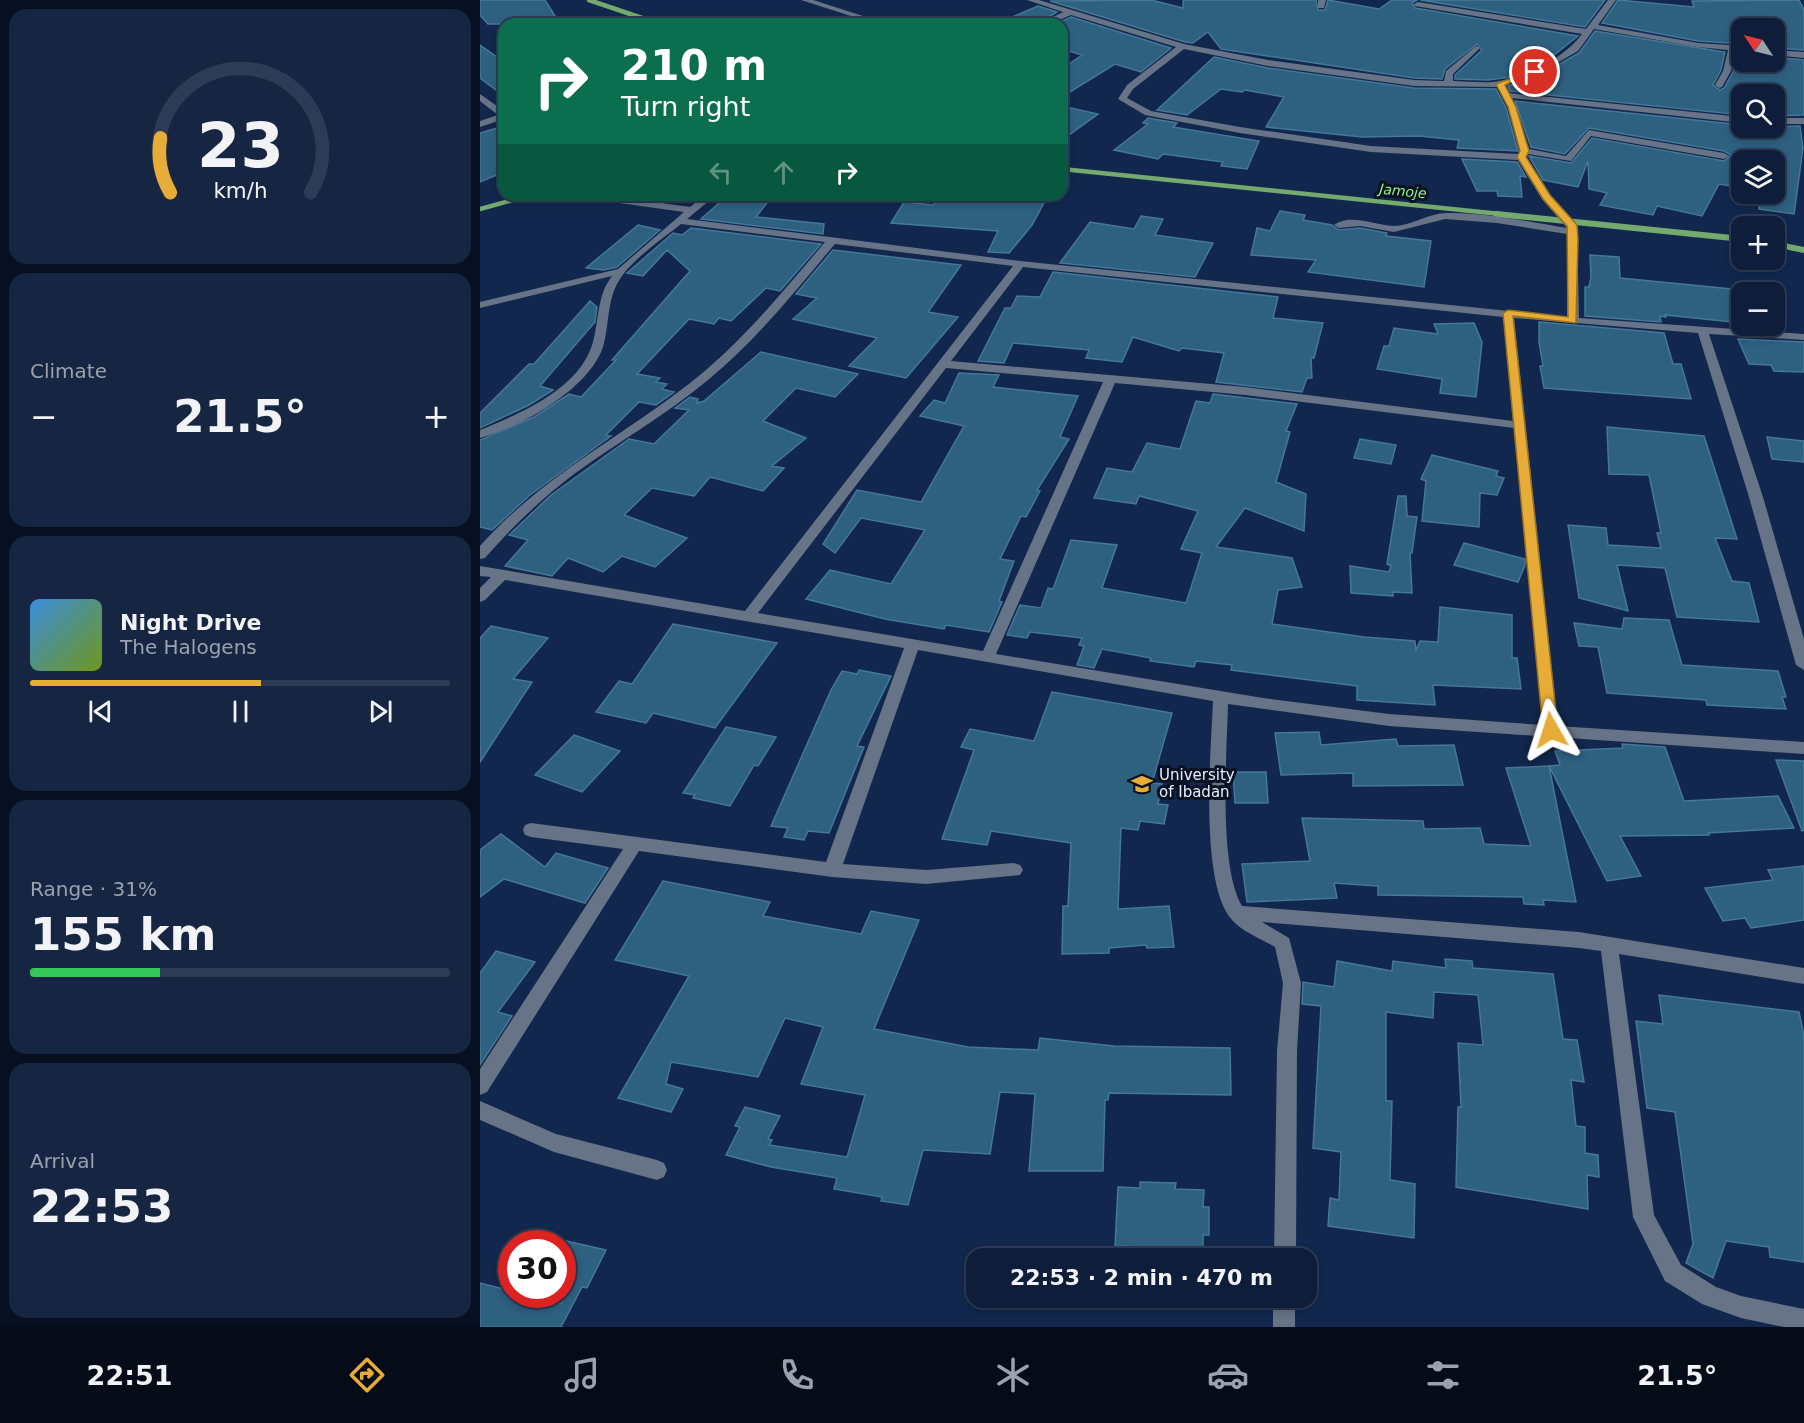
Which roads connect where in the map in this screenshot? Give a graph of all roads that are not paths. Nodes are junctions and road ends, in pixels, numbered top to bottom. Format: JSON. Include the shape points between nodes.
{"nodes":[{"id":1,"x":805,"y":0,"type":"edge"},
{"id":2,"x":1031,"y":0,"type":"edge"},
{"id":3,"x":1612,"y":0,"type":"edge"},
{"id":4,"x":1418,"y":4,"type":"dead end"},
{"id":5,"x":1071,"y":12,"type":"junction"},
{"id":6,"x":864,"y":18,"type":"edge"},
{"id":7,"x":1057,"y":18,"type":"edge"},
{"id":8,"x":1590,"y":29,"type":"junction"},
{"id":9,"x":1182,"y":46,"type":"junction"},
{"id":10,"x":1731,"y":47,"type":"edge"},
{"id":11,"x":1476,"y":48,"type":"dead end"},
{"id":12,"x":1785,"y":53,"type":"edge"},
{"id":13,"x":1804,"y":55,"type":"edge"},
{"id":14,"x":1731,"y":62,"type":"edge"},
{"id":15,"x":1448,"y":84,"type":"junction"},
{"id":16,"x":1500,"y":84,"type":"junction"},
{"id":17,"x":1719,"y":85,"type":"dead end"},
{"id":18,"x":1506,"y":94,"type":"junction"},
{"id":19,"x":480,"y":97,"type":"edge"},
{"id":20,"x":498,"y":110,"type":"edge"},
{"id":21,"x":498,"y":117,"type":"edge"},
{"id":22,"x":1731,"y":119,"type":"edge"},
{"id":23,"x":1785,"y":121,"type":"edge"},
{"id":24,"x":1804,"y":121,"type":"edge"},
{"id":25,"x":480,"y":124,"type":"edge"},
{"id":26,"x":1523,"y":154,"type":"junction"},
{"id":27,"x":1724,"y":156,"type":"dead end"},
{"id":28,"x":627,"y":201,"type":"edge"},
{"id":29,"x":704,"y":201,"type":"edge"},
{"id":30,"x":693,"y":210,"type":"junction"},
{"id":31,"x":680,"y":221,"type":"junction"},
{"id":32,"x":1339,"y":225,"type":"dead end"},
{"id":33,"x":1573,"y":232,"type":"junction"},
{"id":34,"x":833,"y":240,"type":"junction"},
{"id":35,"x":1020,"y":264,"type":"junction"},
{"id":36,"x":622,"y":271,"type":"junction"},
{"id":37,"x":480,"y":305,"type":"edge"},
{"id":38,"x":1508,"y":313,"type":"junction"},
{"id":39,"x":1573,"y":321,"type":"junction"},
{"id":40,"x":1702,"y":329,"type":"junction"},
{"id":41,"x":1804,"y":337,"type":"edge"},
{"id":42,"x":943,"y":364,"type":"junction"},
{"id":43,"x":1110,"y":380,"type":"junction"},
{"id":44,"x":1519,"y":425,"type":"junction"},
{"id":45,"x":480,"y":434,"type":"edge"},
{"id":46,"x":480,"y":555,"type":"edge"},
{"id":47,"x":480,"y":571,"type":"edge"},
{"id":48,"x":501,"y":575,"type":"junction"},
{"id":49,"x":480,"y":597,"type":"edge"},
{"id":50,"x":747,"y":618,"type":"junction"},
{"id":51,"x":912,"y":645,"type":"junction"},
{"id":52,"x":987,"y":658,"type":"junction"},
{"id":53,"x":1804,"y":665,"type":"edge"},
{"id":54,"x":1221,"y":697,"type":"junction"},
{"id":55,"x":1551,"y":730,"type":"junction"},
{"id":56,"x":1804,"y":748,"type":"edge"},
{"id":57,"x":531,"y":831,"type":"dead end"},
{"id":58,"x":635,"y":844,"type":"junction"},
{"id":59,"x":832,"y":870,"type":"junction"},
{"id":60,"x":1014,"y":870,"type":"dead end"},
{"id":61,"x":1236,"y":913,"type":"junction"},
{"id":62,"x":1609,"y":945,"type":"junction"},
{"id":63,"x":1804,"y":976,"type":"edge"},
{"id":64,"x":480,"y":1086,"type":"edge"},
{"id":65,"x":480,"y":1110,"type":"edge"},
{"id":66,"x":657,"y":1170,"type":"dead end"},
{"id":67,"x":1285,"y":1248,"type":"edge"},
{"id":68,"x":1284,"y":1308,"type":"edge"},
{"id":69,"x":1804,"y":1320,"type":"edge"},
{"id":70,"x":1284,"y":1327,"type":"edge"}],
"edges":[{"from":1,"to":6,"type":"street"},
{"from":2,"to":5,"type":"street"},
{"from":3,"to":8,"type":"street"},
{"from":4,"to":8,"type":"street"},
{"from":5,"to":7,"type":"street"},
{"from":5,"to":9,"type":"street"},
{"from":8,"to":10,"type":"street"},
{"from":8,"to":16,"type":"street","via":[[1575,49],[1535,72]]},
{"from":9,"to":15,"type":"street","via":[[1322,71]]},
{"from":9,"to":26,"type":"street","via":[[1130,87],[1122,99],[1148,113],[1371,149]]},
{"from":11,"to":15,"type":"street","via":[[1449,73]]},
{"from":12,"to":13,"type":"street"},
{"from":14,"to":17,"type":"street"},
{"from":15,"to":16,"type":"street"},
{"from":16,"to":18,"type":"street"},
{"from":18,"to":22,"type":"street"},
{"from":18,"to":26,"type":"street"},
{"from":19,"to":20,"type":"street"},
{"from":21,"to":25,"type":"street"},
{"from":23,"to":24,"type":"street"},
{"from":26,"to":27,"type":"street","via":[[1568,159],[1589,133]]},
{"from":26,"to":33,"type":"street","via":[[1546,197],[1572,225]]},
{"from":28,"to":30,"type":"street"},
{"from":29,"to":30,"type":"street"},
{"from":30,"to":31,"type":"street"},
{"from":31,"to":34,"type":"street"},
{"from":31,"to":36,"type":"street"},
{"from":32,"to":33,"type":"street","via":[[1394,229],[1445,216]]},
{"from":33,"to":39,"type":"street"},
{"from":34,"to":35,"type":"street"},
{"from":34,"to":46,"type":"street","via":[[733,353],[637,427],[571,470],[505,525]]},
{"from":35,"to":38,"type":"street"},
{"from":35,"to":42,"type":"street"},
{"from":36,"to":37,"type":"street"},
{"from":36,"to":45,"type":"street","via":[[613,282],[603,309],[596,351],[585,370],[525,415]]},
{"from":38,"to":39,"type":"street"},
{"from":38,"to":44,"type":"street"},
{"from":39,"to":40,"type":"street"},
{"from":40,"to":41,"type":"street"},
{"from":40,"to":53,"type":"street"},
{"from":42,"to":43,"type":"street"},
{"from":42,"to":50,"type":"street"},
{"from":43,"to":44,"type":"street","via":[[1245,391]]},
{"from":43,"to":52,"type":"street"},
{"from":44,"to":55,"type":"street"},
{"from":47,"to":48,"type":"street"},
{"from":48,"to":49,"type":"street"},
{"from":48,"to":50,"type":"street"},
{"from":50,"to":51,"type":"street"},
{"from":51,"to":52,"type":"street"},
{"from":51,"to":59,"type":"street"},
{"from":52,"to":54,"type":"street"},
{"from":54,"to":55,"type":"street","via":[[1389,720]]},
{"from":54,"to":61,"type":"street","via":[[1218,799],[1225,893]]},
{"from":55,"to":56,"type":"street"},
{"from":57,"to":58,"type":"street"},
{"from":58,"to":59,"type":"street"},
{"from":58,"to":64,"type":"street"},
{"from":59,"to":60,"type":"street","via":[[926,877]]},
{"from":61,"to":62,"type":"street"},
{"from":61,"to":67,"type":"street","via":[[1283,943],[1292,983],[1287,1051]]},
{"from":62,"to":63,"type":"street"},
{"from":62,"to":69,"type":"street","via":[[1644,1217],[1673,1273],[1710,1296]]},
{"from":65,"to":66,"type":"street","via":[[554,1143]]},
{"from":68,"to":70,"type":"street"}]}
